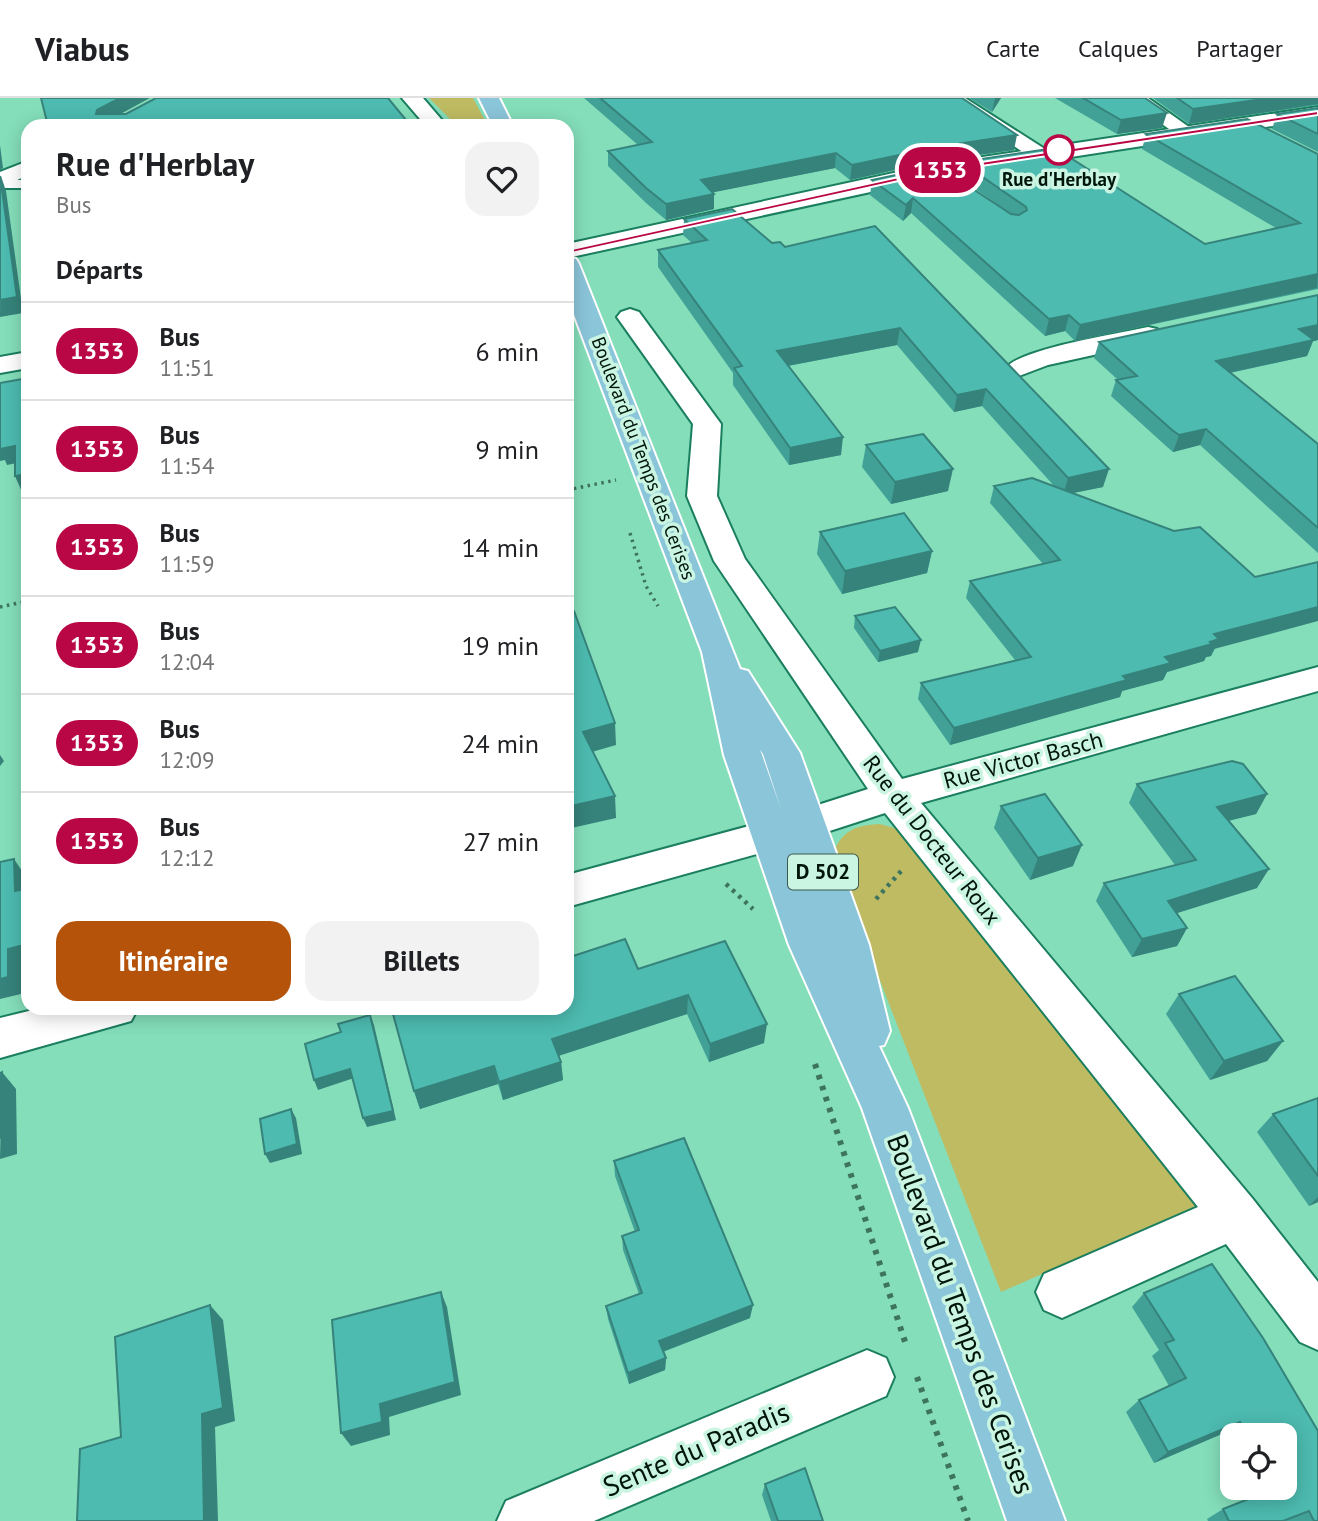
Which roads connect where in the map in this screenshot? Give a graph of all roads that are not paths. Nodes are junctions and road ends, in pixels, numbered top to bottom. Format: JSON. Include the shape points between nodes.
{"nodes":[{"id":1,"x":412,"y":98,"type":"edge"},
{"id":2,"x":489,"y":98,"type":"edge"},
{"id":3,"x":951,"y":98,"type":"edge"},
{"id":4,"x":1135,"y":98,"type":"edge"},
{"id":5,"x":1318,"y":113,"type":"edge"},
{"id":6,"x":432,"y":119,"type":"edge"},
{"id":7,"x":500,"y":119,"type":"edge"},
{"id":8,"x":1245,"y":124,"type":"junction"},
{"id":9,"x":1186,"y":132,"type":"junction"},
{"id":10,"x":1276,"y":140,"type":"edge"},
{"id":11,"x":1040,"y":153,"type":"junction"},
{"id":12,"x":21,"y":171,"type":"edge"},
{"id":13,"x":935,"y":171,"type":"junction"},
{"id":14,"x":0,"y":183,"type":"edge"},
{"id":15,"x":21,"y":184,"type":"edge"},
{"id":16,"x":957,"y":186,"type":"edge"},
{"id":17,"x":574,"y":249,"type":"edge"},
{"id":18,"x":574,"y":282,"type":"edge"},
{"id":19,"x":630,"y":317,"type":"dead end"},
{"id":20,"x":1175,"y":330,"type":"edge"},
{"id":21,"x":21,"y":361,"type":"edge"},
{"id":22,"x":0,"y":365,"type":"edge"},
{"id":23,"x":1019,"y":368,"type":"dead end"},
{"id":24,"x":1318,"y":679,"type":"edge"},
{"id":25,"x":893,"y":796,"type":"junction"},
{"id":26,"x":788,"y":830,"type":"junction"},
{"id":27,"x":574,"y":889,"type":"edge"},
{"id":28,"x":89,"y":1015,"type":"edge"},
{"id":29,"x":0,"y":1038,"type":"edge"},
{"id":30,"x":1234,"y":1215,"type":"junction"},
{"id":31,"x":1062,"y":1292,"type":"dead end"},
{"id":32,"x":1318,"y":1324,"type":"edge"},
{"id":33,"x":867,"y":1377,"type":"dead end"},
{"id":34,"x":526,"y":1521,"type":"edge"},
{"id":35,"x":1036,"y":1521,"type":"edge"}],
"edges":[{"from":1,"to":6,"type":"street"},
{"from":2,"to":7,"type":"main road"},
{"from":3,"to":11,"type":"street"},
{"from":4,"to":9,"type":"street"},
{"from":5,"to":8,"type":"street"},
{"from":8,"to":9,"type":"street"},
{"from":8,"to":10,"type":"street"},
{"from":9,"to":11,"type":"street"},
{"from":11,"to":13,"type":"street"},
{"from":12,"to":14,"type":"street"},
{"from":13,"to":16,"type":"lane"},
{"from":13,"to":17,"type":"street"},
{"from":14,"to":15,"type":"lane"},
{"from":18,"to":26,"type":"main road","name":"Boulevard du Temps des Cerises","number":"D 502","via":[[719,652],[743,755]]},
{"from":19,"to":25,"type":"street","name":"Rue du Docteur Roux","via":[[707,424],[702,496],[730,561]]},
{"from":20,"to":23,"type":"street","via":[[1040,359]]},
{"from":21,"to":22,"type":"street"},
{"from":24,"to":25,"type":"street","name":"Rue Victor Basch"},
{"from":25,"to":26,"type":"street","name":"Rue Victor Basch"},
{"from":25,"to":30,"type":"street","name":"Rue du Docteur Roux"},
{"from":26,"to":27,"type":"street","name":"Rue Victor Basch"},
{"from":26,"to":35,"type":"main road","name":"Boulevard du Temps des Cerises","number":"D 502","via":[[810,945],[886,1108]]},
{"from":28,"to":29,"type":"street"},
{"from":30,"to":31,"type":"street"},
{"from":30,"to":32,"type":"street","name":"Rue du Docteur Roux"},
{"from":33,"to":34,"type":"street","name":"Sente du Paradis"}]}
